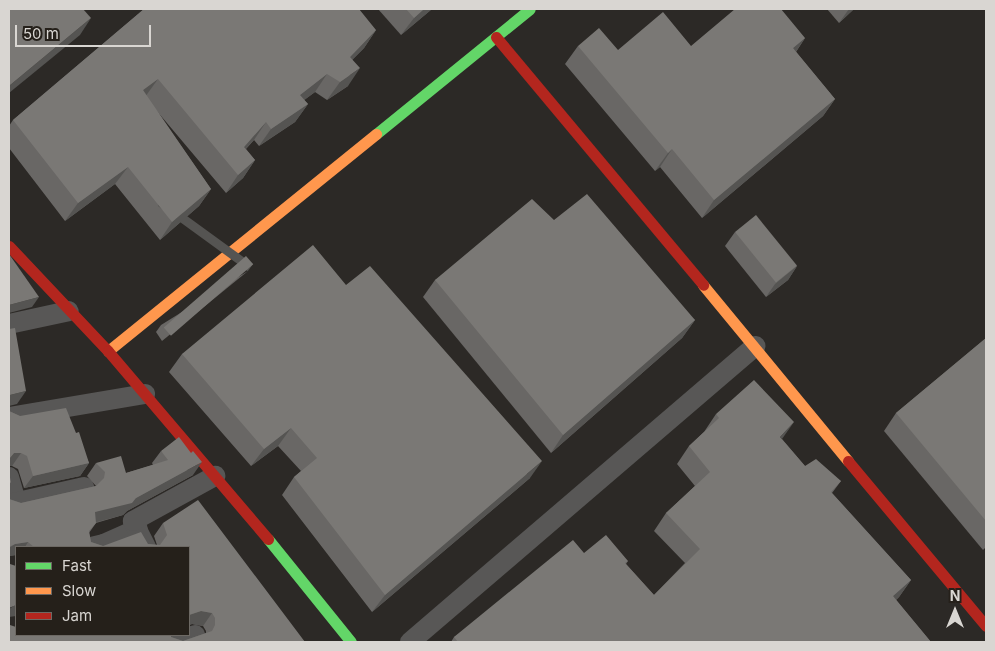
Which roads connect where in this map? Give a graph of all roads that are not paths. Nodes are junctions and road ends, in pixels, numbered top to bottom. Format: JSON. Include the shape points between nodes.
{"nodes":[{"id":1,"x":530,"y":9,"type":"edge"},
{"id":2,"x":496,"y":37,"type":"junction"},
{"id":3,"x":9,"y":246,"type":"edge"},
{"id":4,"x":69,"y":311,"type":"junction"},
{"id":5,"x":9,"y":324,"type":"edge"},
{"id":6,"x":754,"y":346,"type":"junction"},
{"id":7,"x":108,"y":350,"type":"junction"},
{"id":8,"x":144,"y":394,"type":"junction"},
{"id":9,"x":9,"y":417,"type":"edge"},
{"id":10,"x":215,"y":476,"type":"junction"},
{"id":11,"x":9,"y":477,"type":"edge"},
{"id":12,"x":84,"y":487,"type":"edge"},
{"id":13,"x":12,"y":503,"type":"edge"},
{"id":14,"x":138,"y":529,"type":"junction"},
{"id":15,"x":95,"y":546,"type":"edge"},
{"id":16,"x":146,"y":546,"type":"edge"},
{"id":17,"x":986,"y":626,"type":"edge"},
{"id":18,"x":188,"y":636,"type":"edge"},
{"id":19,"x":171,"y":642,"type":"edge"},
{"id":20,"x":351,"y":642,"type":"edge"},
{"id":21,"x":410,"y":642,"type":"edge"}],
"edges":[{"from":1,"to":2,"type":"street"},
{"from":2,"to":6,"type":"street"},
{"from":2,"to":7,"type":"street"},
{"from":3,"to":4,"type":"street"},
{"from":4,"to":5,"type":"street"},
{"from":4,"to":7,"type":"street"},
{"from":6,"to":17,"type":"street"},
{"from":6,"to":21,"type":"street"},
{"from":7,"to":8,"type":"street"},
{"from":8,"to":9,"type":"street"},
{"from":8,"to":10,"type":"street"},
{"from":10,"to":14,"type":"street","via":[[133,521]]},
{"from":10,"to":20,"type":"street"},
{"from":11,"to":13,"type":"street"},
{"from":12,"to":13,"type":"street"},
{"from":14,"to":15,"type":"street"},
{"from":14,"to":16,"type":"street"},
{"from":18,"to":19,"type":"street"}]}
